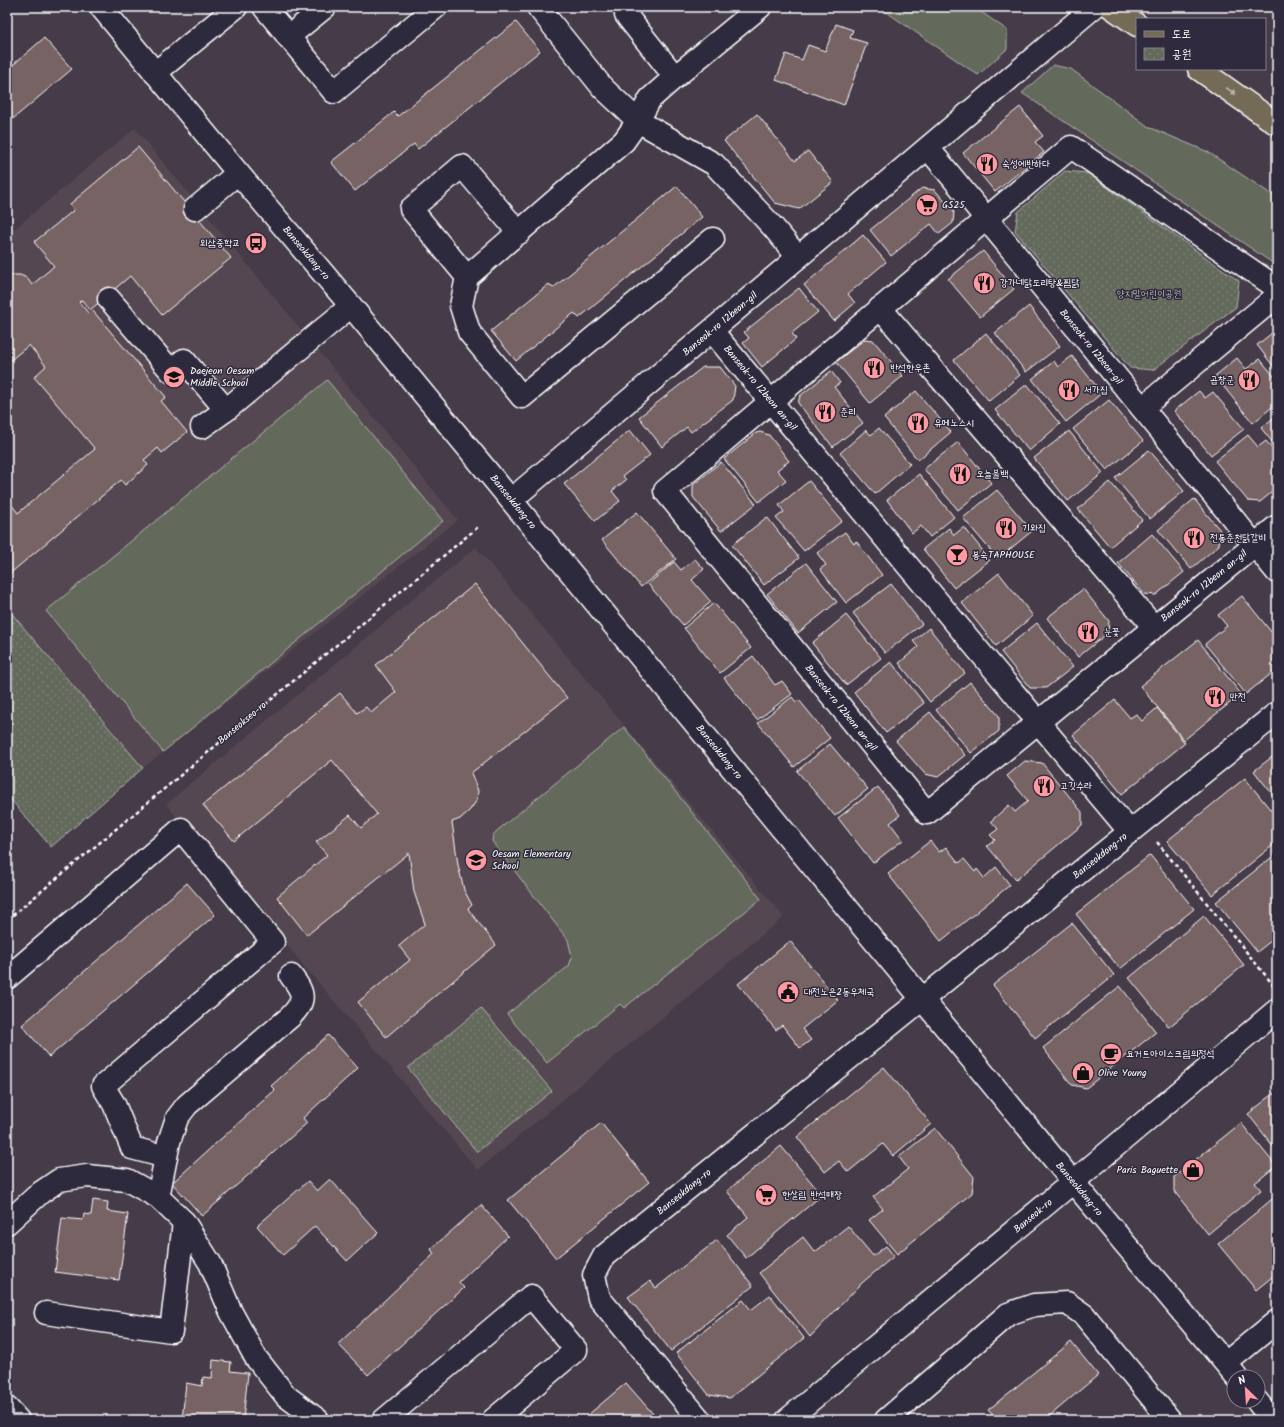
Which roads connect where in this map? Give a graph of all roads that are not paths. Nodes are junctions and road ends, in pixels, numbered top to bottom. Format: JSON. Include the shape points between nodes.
{"nodes":[{"id":1,"x":101,"y":7,"type":"edge"},
{"id":2,"x":236,"y":7,"type":"edge"},
{"id":3,"x":264,"y":7,"type":"edge"},
{"id":4,"x":325,"y":7,"type":"edge"},
{"id":5,"x":436,"y":7,"type":"edge"},
{"id":6,"x":538,"y":7,"type":"edge"},
{"id":7,"x":760,"y":7,"type":"edge"},
{"id":8,"x":1094,"y":7,"type":"edge"},
{"id":9,"x":1111,"y":7,"type":"edge"},
{"id":10,"x":626,"y":15,"type":"dead end"},
{"id":11,"x":1136,"y":24,"type":"edge"},
{"id":12,"x":288,"y":37,"type":"junction"},
{"id":13,"x":1200,"y":70,"type":"edge"},
{"id":14,"x":155,"y":73,"type":"junction"},
{"id":15,"x":675,"y":77,"type":"junction"},
{"id":16,"x":638,"y":121,"type":"junction"},
{"id":17,"x":1277,"y":124,"type":"edge"},
{"id":18,"x":928,"y":148,"type":"junction"},
{"id":19,"x":238,"y":173,"type":"junction"},
{"id":20,"x":195,"y":209,"type":"dead end"},
{"id":21,"x":986,"y":218,"type":"junction"},
{"id":22,"x":519,"y":233,"type":"junction"},
{"id":23,"x":713,"y":239,"type":"dead end"},
{"id":24,"x":798,"y":257,"type":"junction"},
{"id":25,"x":467,"y":277,"type":"junction"},
{"id":26,"x":1277,"y":288,"type":"edge"},
{"id":27,"x":1277,"y":296,"type":"edge"},
{"id":28,"x":109,"y":299,"type":"dead end"},
{"id":29,"x":352,"y":306,"type":"junction"},
{"id":30,"x":880,"y":308,"type":"junction"},
{"id":31,"x":712,"y":331,"type":"junction"},
{"id":32,"x":770,"y":401,"type":"junction"},
{"id":33,"x":1142,"y":408,"type":"junction"},
{"id":34,"x":226,"y":410,"type":"junction"},
{"id":35,"x":202,"y":427,"type":"dead end"},
{"id":36,"x":511,"y":500,"type":"junction"},
{"id":37,"x":1277,"y":526,"type":"edge"},
{"id":38,"x":1255,"y":546,"type":"junction"},
{"id":39,"x":1277,"y":572,"type":"edge"},
{"id":40,"x":1154,"y":627,"type":"junction"},
{"id":41,"x":1277,"y":713,"type":"edge"},
{"id":42,"x":1038,"y":722,"type":"junction"},
{"id":43,"x":1135,"y":828,"type":"junction"},
{"id":44,"x":291,"y":976,"type":"dead end"},
{"id":45,"x":7,"y":978,"type":"edge"},
{"id":46,"x":923,"y":999,"type":"junction"},
{"id":47,"x":1277,"y":1010,"type":"edge"},
{"id":48,"x":166,"y":1157,"type":"junction"},
{"id":49,"x":1074,"y":1182,"type":"junction"},
{"id":50,"x":158,"y":1197,"type":"junction"},
{"id":51,"x":184,"y":1222,"type":"junction"},
{"id":52,"x":7,"y":1223,"type":"edge"},
{"id":53,"x":46,"y":1312,"type":"dead end"},
{"id":54,"x":1277,"y":1321,"type":"edge"},
{"id":55,"x":1231,"y":1369,"type":"edge"},
{"id":56,"x":1233,"y":1369,"type":"edge"},
{"id":57,"x":7,"y":1408,"type":"edge"},
{"id":58,"x":1263,"y":1409,"type":"edge"},
{"id":59,"x":397,"y":1416,"type":"edge"},
{"id":60,"x":18,"y":1420,"type":"edge"},
{"id":61,"x":318,"y":1420,"type":"edge"},
{"id":62,"x":493,"y":1420,"type":"edge"},
{"id":63,"x":700,"y":1420,"type":"edge"},
{"id":64,"x":787,"y":1420,"type":"edge"},
{"id":65,"x":886,"y":1420,"type":"edge"},
{"id":66,"x":1170,"y":1420,"type":"edge"},
{"id":67,"x":1272,"y":1420,"type":"edge"}],
"edges":[{"from":1,"to":14,"type":"street","name":"Banseokdong-ro"},
{"from":2,"to":14,"type":"street"},
{"from":3,"to":12,"type":"street"},
{"from":4,"to":12,"type":"street"},
{"from":5,"to":12,"type":"street","via":[[334,92]]},
{"from":6,"to":16,"type":"street","via":[[603,88]]},
{"from":7,"to":15,"type":"street"},
{"from":8,"to":18,"type":"street","name":"Banseok-ro 12beon-gil"},
{"from":9,"to":11,"type":"main road"},
{"from":10,"to":15,"type":"street"},
{"from":13,"to":17,"type":"main road","one_way":true},
{"from":14,"to":19,"type":"street","name":"Banseokdong-ro"},
{"from":15,"to":16,"type":"street","via":[[650,99]]},
{"from":16,"to":22,"type":"street","via":[[624,141]]},
{"from":16,"to":24,"type":"street","via":[[714,164]]},
{"from":18,"to":21,"type":"street","name":"Banseok-ro 12beon-gil"},
{"from":18,"to":24,"type":"street","name":"Banseok-ro 12beon-gil"},
{"from":19,"to":20,"type":"street"},
{"from":19,"to":29,"type":"street","name":"Banseokdong-ro"},
{"from":21,"to":26,"type":"street","via":[[1071,147]]},
{"from":21,"to":30,"type":"street"},
{"from":21,"to":33,"type":"street","name":"Banseok-ro 12beon-gil"},
{"from":22,"to":25,"type":"street"},
{"from":22,"to":25,"type":"street","via":[[462,166],[411,208]]},
{"from":23,"to":25,"type":"street","via":[[522,397],[469,332],[461,306]]},
{"from":24,"to":31,"type":"street","name":"Banseok-ro 12beon-gil"},
{"from":27,"to":33,"type":"street"},
{"from":28,"to":34,"type":"street","via":[[171,371],[184,360]]},
{"from":29,"to":34,"type":"street"},
{"from":29,"to":36,"type":"street","name":"Banseokdong-ro"},
{"from":30,"to":32,"type":"street"},
{"from":30,"to":40,"type":"street","name":"Banseok-ro 12beon an-gil"},
{"from":31,"to":32,"type":"street","name":"Banseok-ro 12beon an-gil"},
{"from":31,"to":36,"type":"street","name":"Banseok-ro 12beon-gil"},
{"from":32,"to":42,"type":"street","name":"Banseok-ro 12beon an-gil"},
{"from":32,"to":42,"type":"street","name":"Banseok-ro 12beon an-gil","via":[[665,491],[927,813]]},
{"from":33,"to":38,"type":"street","name":"Banseok-ro 12beon-gil"},
{"from":34,"to":35,"type":"street"},
{"from":36,"to":46,"type":"street","name":"Banseokdong-ro"},
{"from":37,"to":38,"type":"street"},
{"from":38,"to":39,"type":"street","name":"Banseok-ro 12beon-gil"},
{"from":38,"to":40,"type":"street","name":"Banseok-ro 12beon an-gil"},
{"from":40,"to":42,"type":"street","name":"Banseok-ro 12beon an-gil"},
{"from":41,"to":43,"type":"street","name":"Banseokdong-ro"},
{"from":42,"to":43,"type":"street","name":"Banseok-ro 12beon an-gil"},
{"from":43,"to":46,"type":"street","name":"Banseokdong-ro"},
{"from":44,"to":48,"type":"street","via":[[299,986],[302,996],[300,1006],[187,1105],[177,1118]]},
{"from":45,"to":48,"type":"street","via":[[181,829],[273,942],[103,1086],[114,1104],[132,1148]]},
{"from":46,"to":49,"type":"street","name":"Banseokdong-ro"},
{"from":46,"to":63,"type":"street","name":"Banseokdong-ro","via":[[604,1256],[594,1275],[599,1298]]},
{"from":47,"to":49,"type":"street","name":"Banseok-ro"},
{"from":48,"to":50,"type":"street"},
{"from":49,"to":55,"type":"street","name":"Banseokdong-ro"},
{"from":49,"to":64,"type":"street","name":"Banseok-ro"},
{"from":50,"to":51,"type":"street"},
{"from":50,"to":52,"type":"street","via":[[127,1180],[87,1176],[59,1180],[40,1193]]},
{"from":51,"to":53,"type":"street","via":[[170,1331]]},
{"from":51,"to":61,"type":"street","via":[[210,1263],[231,1312],[256,1358],[286,1396]]},
{"from":54,"to":56,"type":"street"},
{"from":57,"to":60,"type":"street"},
{"from":58,"to":67,"type":"street"},
{"from":59,"to":62,"type":"street","via":[[531,1296],[576,1350]]},
{"from":65,"to":66,"type":"street","via":[[1008,1314],[1034,1305],[1067,1303],[1084,1315]]}]}
